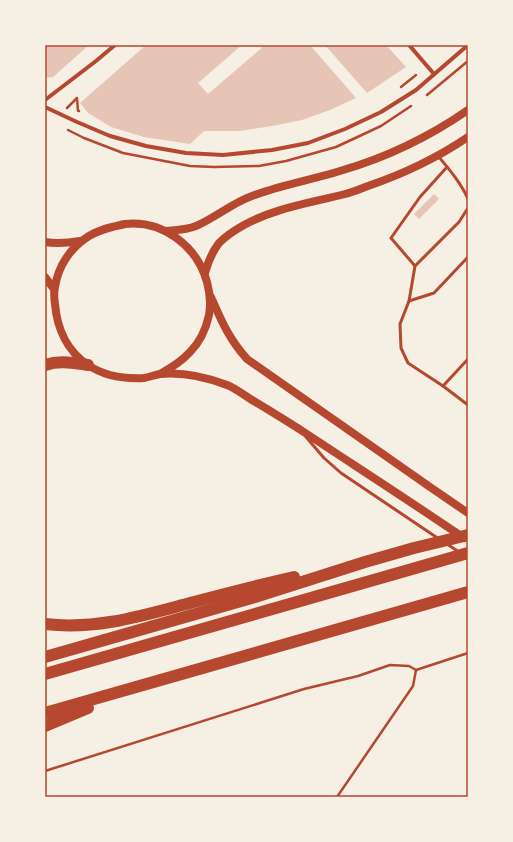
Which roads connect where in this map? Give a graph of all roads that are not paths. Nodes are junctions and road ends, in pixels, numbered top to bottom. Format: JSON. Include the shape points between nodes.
{"nodes":[{"id":1,"x":115,"y":45,"type":"edge"},
{"id":2,"x":409,"y":45,"type":"edge"},
{"id":3,"x":468,"y":45,"type":"edge"},
{"id":4,"x":434,"y":74,"type":"junction"},
{"id":5,"x":45,"y":100,"type":"edge"},
{"id":6,"x":45,"y":106,"type":"edge"},
{"id":7,"x":468,"y":110,"type":"edge"},
{"id":8,"x":468,"y":137,"type":"edge"},
{"id":9,"x":438,"y":156,"type":"junction"},
{"id":10,"x":447,"y":167,"type":"junction"},
{"id":11,"x":468,"y":199,"type":"edge"},
{"id":12,"x":468,"y":208,"type":"edge"},
{"id":13,"x":165,"y":231,"type":"junction"},
{"id":14,"x":45,"y":242,"type":"edge"},
{"id":15,"x":80,"y":242,"type":"junction"},
{"id":16,"x":468,"y":257,"type":"edge"},
{"id":17,"x":415,"y":266,"type":"junction"},
{"id":18,"x":205,"y":273,"type":"junction"},
{"id":19,"x":45,"y":277,"type":"edge"},
{"id":20,"x":54,"y":288,"type":"junction"},
{"id":21,"x":210,"y":295,"type":"junction"},
{"id":22,"x":409,"y":301,"type":"junction"},
{"id":23,"x":468,"y":359,"type":"edge"},
{"id":24,"x":45,"y":365,"type":"edge"},
{"id":25,"x":88,"y":365,"type":"junction"},
{"id":26,"x":160,"y":374,"type":"junction"},
{"id":27,"x":443,"y":386,"type":"junction"},
{"id":28,"x":468,"y":405,"type":"edge"},
{"id":29,"x":298,"y":428,"type":"junction"},
{"id":30,"x":468,"y":513,"type":"edge"},
{"id":31,"x":468,"y":535,"type":"edge"},
{"id":32,"x":468,"y":541,"type":"edge"},
{"id":33,"x":468,"y":552,"type":"edge"},
{"id":34,"x":468,"y":558,"type":"edge"},
{"id":35,"x":365,"y":562,"type":"junction"},
{"id":36,"x":468,"y":592,"type":"edge"},
{"id":37,"x":45,"y":624,"type":"edge"},
{"id":38,"x":45,"y":656,"type":"edge"},
{"id":39,"x":45,"y":674,"type":"edge"},
{"id":40,"x":141,"y":685,"type":"junction"},
{"id":41,"x":45,"y":713,"type":"edge"},
{"id":42,"x":45,"y":726,"type":"edge"}],
"edges":[{"from":1,"to":5,"type":"street"},
{"from":2,"to":4,"type":"street"},
{"from":3,"to":4,"type":"street"},
{"from":4,"to":6,"type":"street","via":[[410,94],[345,130],[308,143],[222,155],[186,153],[110,136]]},
{"from":7,"to":13,"type":"main road","via":[[434,131],[384,156],[341,171],[274,188],[251,196],[196,226]]},
{"from":8,"to":9,"type":"main road"},
{"from":9,"to":10,"type":"lane"},
{"from":9,"to":18,"type":"main road","via":[[347,194],[279,210],[250,222],[220,242],[208,262]]},
{"from":10,"to":11,"type":"lane"},
{"from":10,"to":17,"type":"lane","via":[[420,197],[392,238]]},
{"from":12,"to":17,"type":"lane","via":[[459,222]]},
{"from":13,"to":15,"type":"main road","via":[[146,225],[125,224],[105,229]]},
{"from":13,"to":18,"type":"main road","via":[[189,248]]},
{"from":14,"to":15,"type":"main road"},
{"from":15,"to":20,"type":"main road","via":[[62,266]]},
{"from":16,"to":22,"type":"lane","via":[[434,293]]},
{"from":17,"to":22,"type":"lane"},
{"from":18,"to":21,"type":"main road"},
{"from":19,"to":20,"type":"main road"},
{"from":20,"to":25,"type":"main road","via":[[60,331],[67,344]]},
{"from":21,"to":26,"type":"main road","via":[[210,310],[201,337],[180,363]]},
{"from":21,"to":30,"type":"main road","via":[[232,341],[247,359]]},
{"from":22,"to":27,"type":"lane","via":[[400,324],[401,348],[408,363]]},
{"from":23,"to":27,"type":"lane"},
{"from":24,"to":25,"type":"highway","via":[[53,362]]},
{"from":25,"to":26,"type":"main road","via":[[106,374],[126,378]]},
{"from":26,"to":29,"type":"main road","via":[[184,374],[228,385]]},
{"from":27,"to":28,"type":"lane"},
{"from":29,"to":32,"type":"main road"},
{"from":29,"to":34,"type":"lane","via":[[341,473]]},
{"from":31,"to":35,"type":"highway"},
{"from":33,"to":39,"type":"highway"},
{"from":35,"to":37,"type":"highway","via":[[251,586],[110,622],[60,626]]},
{"from":35,"to":38,"type":"highway","via":[[255,597]]},
{"from":36,"to":40,"type":"highway"},
{"from":40,"to":41,"type":"highway"},
{"from":40,"to":42,"type":"highway"}]}
